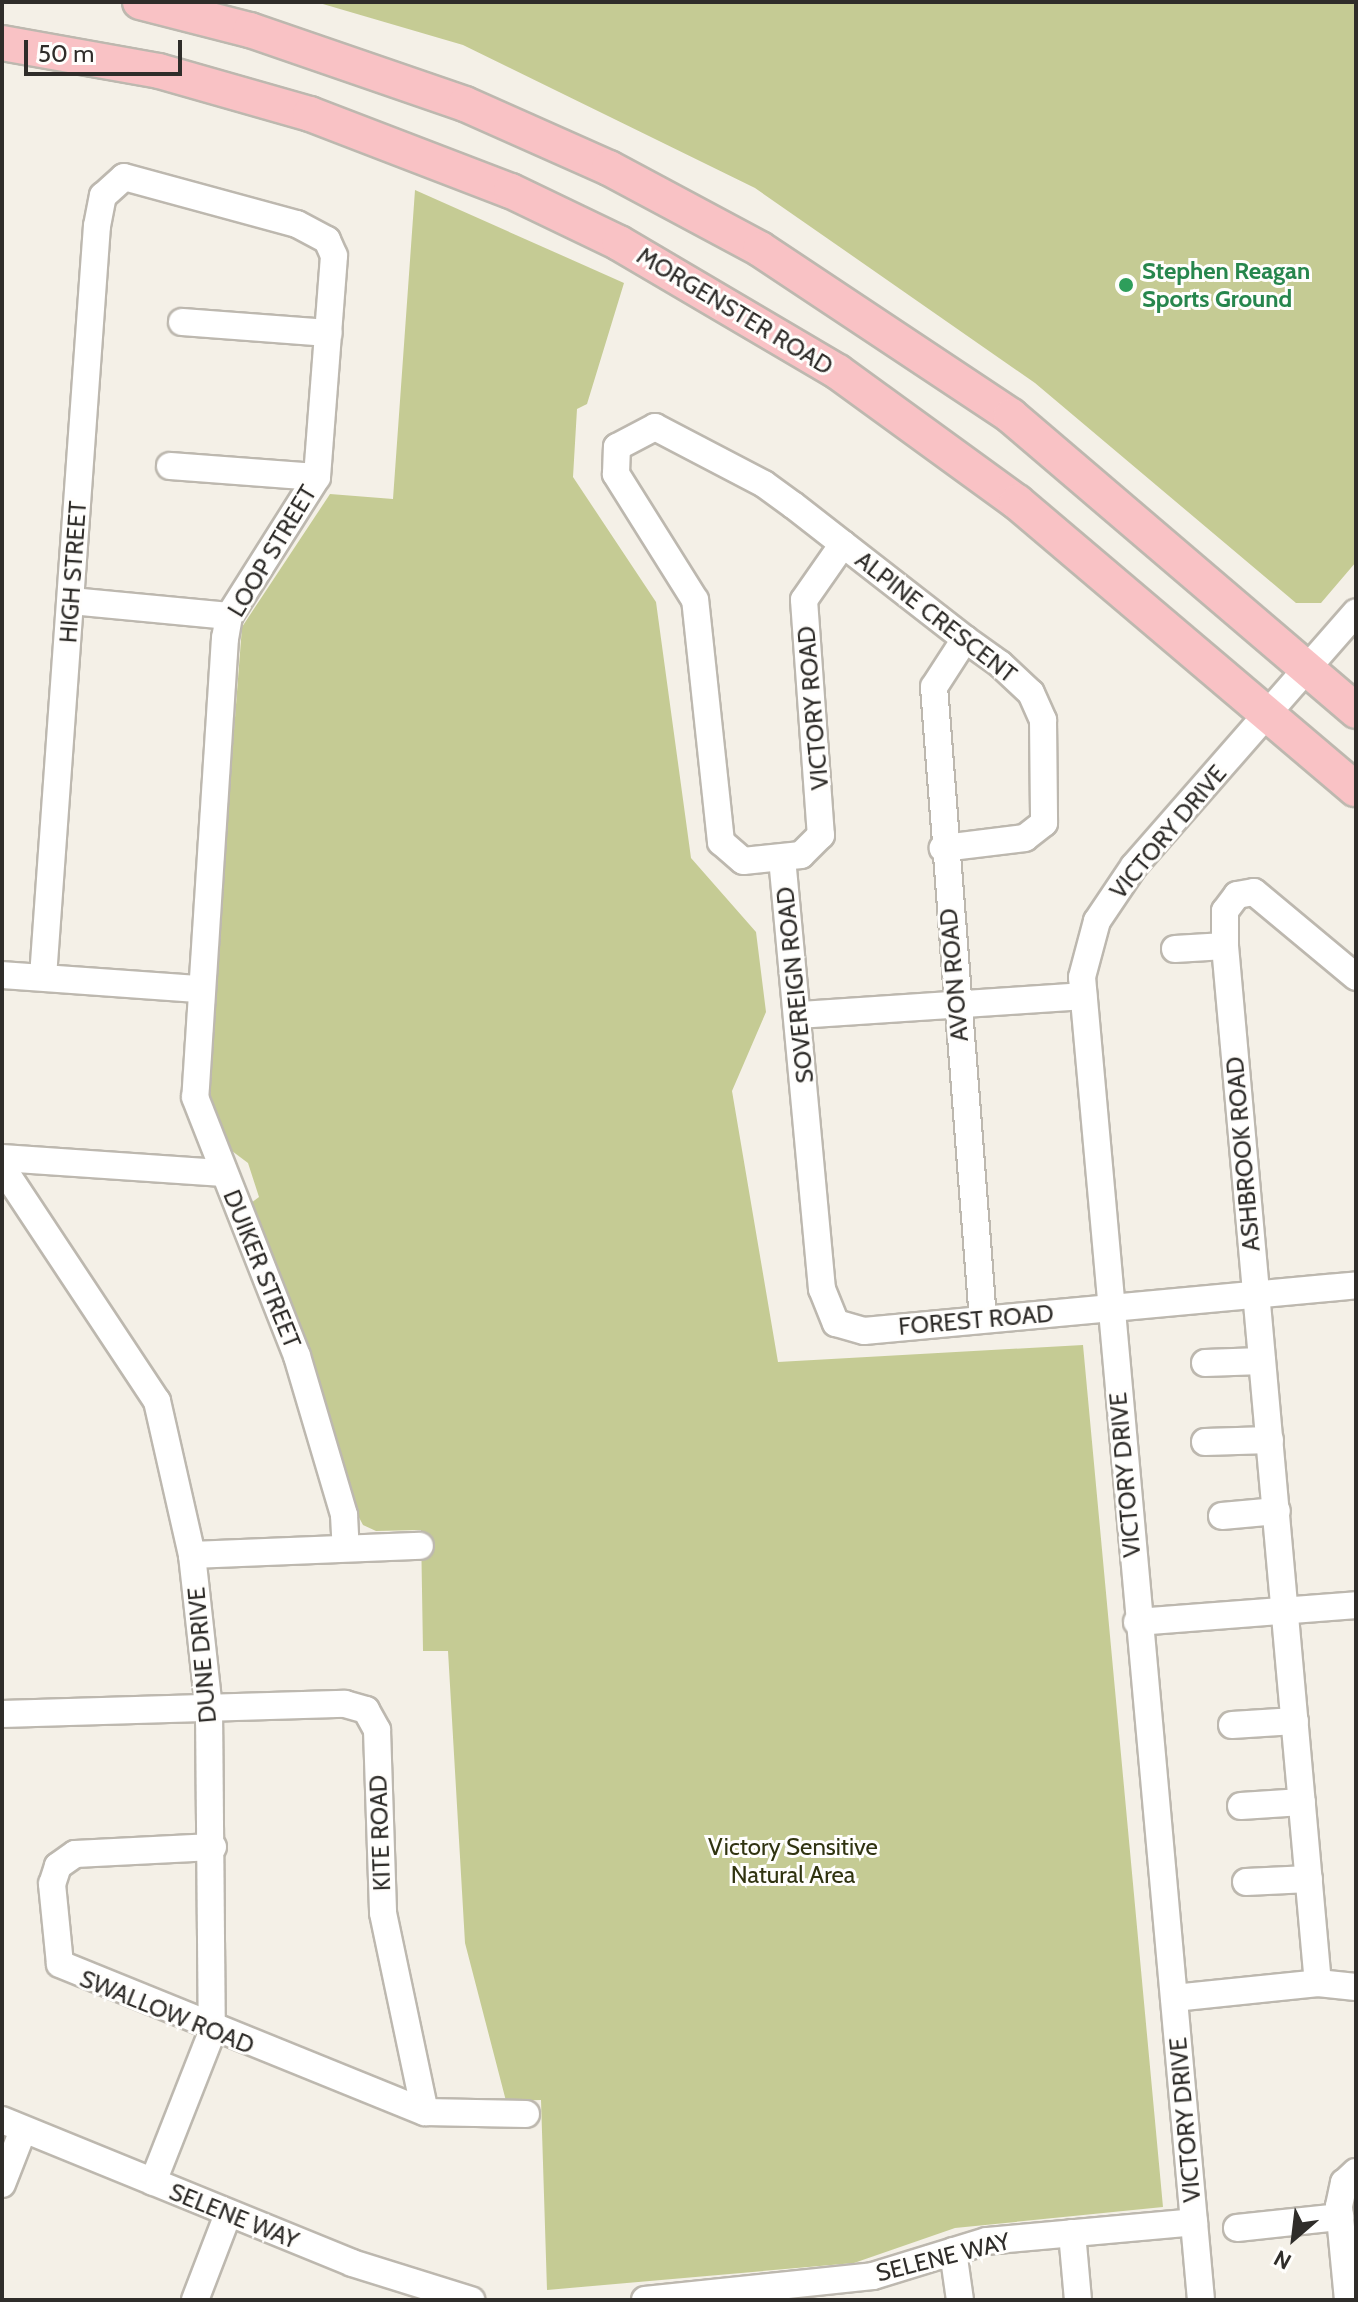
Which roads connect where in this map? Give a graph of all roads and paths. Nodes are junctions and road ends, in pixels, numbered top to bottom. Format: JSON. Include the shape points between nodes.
{"nodes":[{"id":1,"x":140,"y":2,"type":"edge"},
{"id":2,"x":2,"y":43,"type":"edge"},
{"id":3,"x":124,"y":177,"type":"joint"},
{"id":4,"x":182,"y":322,"type":"dead end"},
{"id":5,"x":329,"y":333,"type":"junction"},
{"id":6,"x":633,"y":433,"type":"joint"},
{"id":7,"x":170,"y":466,"type":"dead end"},
{"id":8,"x":317,"y":477,"type":"junction"},
{"id":9,"x":843,"y":544,"type":"junction"},
{"id":10,"x":71,"y":601,"type":"junction"},
{"id":11,"x":1356,"y":612,"type":"edge"},
{"id":12,"x":229,"y":616,"type":"junction"},
{"id":13,"x":965,"y":639,"type":"junction"},
{"id":14,"x":1307,"y":670,"type":"junction"},
{"id":15,"x":1356,"y":711,"type":"edge"},
{"id":16,"x":1270,"y":714,"type":"junction"},
{"id":17,"x":1356,"y":789,"type":"edge"},
{"id":18,"x":943,"y":848,"type":"junction"},
{"id":19,"x":782,"y":858,"type":"junction"},
{"id":20,"x":1225,"y":946,"type":"junction"},
{"id":21,"x":1175,"y":949,"type":"dead end"},
{"id":22,"x":2,"y":975,"type":"edge"},
{"id":23,"x":43,"y":977,"type":"junction"},
{"id":24,"x":1356,"y":977,"type":"edge"},
{"id":25,"x":199,"y":989,"type":"junction"},
{"id":26,"x":1083,"y":996,"type":"junction"},
{"id":27,"x":958,"y":1002,"type":"junction"},
{"id":28,"x":799,"y":1015,"type":"junction"},
{"id":29,"x":2,"y":1158,"type":"edge"},
{"id":30,"x":2,"y":1167,"type":"edge"},
{"id":31,"x":223,"y":1173,"type":"junction"},
{"id":32,"x":1356,"y":1285,"type":"edge"},
{"id":33,"x":1255,"y":1292,"type":"junction"},
{"id":34,"x":1111,"y":1308,"type":"junction"},
{"id":35,"x":983,"y":1319,"type":"junction"},
{"id":36,"x":843,"y":1327,"type":"joint"},
{"id":37,"x":1262,"y":1361,"type":"junction"},
{"id":38,"x":1205,"y":1363,"type":"dead end"},
{"id":39,"x":1270,"y":1440,"type":"junction"},
{"id":40,"x":1205,"y":1442,"type":"dead end"},
{"id":41,"x":1277,"y":1511,"type":"junction"},
{"id":42,"x":1222,"y":1516,"type":"dead end"},
{"id":43,"x":420,"y":1546,"type":"dead end"},
{"id":44,"x":346,"y":1548,"type":"junction"},
{"id":45,"x":192,"y":1555,"type":"junction"},
{"id":46,"x":1356,"y":1605,"type":"edge"},
{"id":47,"x":1285,"y":1610,"type":"junction"},
{"id":48,"x":1137,"y":1622,"type":"junction"},
{"id":49,"x":209,"y":1709,"type":"junction"},
{"id":50,"x":2,"y":1714,"type":"edge"},
{"id":51,"x":1295,"y":1721,"type":"junction"},
{"id":52,"x":1232,"y":1725,"type":"dead end"},
{"id":53,"x":1302,"y":1802,"type":"junction"},
{"id":54,"x":1241,"y":1806,"type":"dead end"},
{"id":55,"x":213,"y":1847,"type":"junction"},
{"id":56,"x":1309,"y":1879,"type":"junction"},
{"id":57,"x":1246,"y":1882,"type":"dead end"},
{"id":58,"x":1318,"y":1983,"type":"junction"},
{"id":59,"x":1356,"y":1987,"type":"edge"},
{"id":60,"x":1174,"y":1998,"type":"junction"},
{"id":61,"x":212,"y":2032,"type":"junction"},
{"id":62,"x":425,"y":2112,"type":"junction"},
{"id":63,"x":526,"y":2114,"type":"dead end"},
{"id":64,"x":13,"y":2125,"type":"edge"},
{"id":65,"x":1356,"y":2172,"type":"edge"},
{"id":66,"x":153,"y":2182,"type":"junction"},
{"id":67,"x":2,"y":2184,"type":"edge"},
{"id":68,"x":228,"y":2214,"type":"junction"},
{"id":69,"x":1340,"y":2217,"type":"junction"},
{"id":70,"x":1194,"y":2222,"type":"junction"},
{"id":71,"x":1237,"y":2228,"type":"dead end"},
{"id":72,"x":1072,"y":2233,"type":"junction"},
{"id":73,"x":953,"y":2251,"type":"junction"},
{"id":74,"x":809,"y":2292,"type":"edge"},
{"id":75,"x":686,"y":2299,"type":"edge"},
{"id":76,"x":195,"y":2300,"type":"edge"},
{"id":77,"x":471,"y":2300,"type":"edge"},
{"id":78,"x":645,"y":2300,"type":"edge"},
{"id":79,"x":960,"y":2300,"type":"edge"},
{"id":80,"x":1078,"y":2300,"type":"edge"},
{"id":81,"x":1201,"y":2300,"type":"edge"},
{"id":82,"x":1348,"y":2300,"type":"edge"}],
"edges":[{"from":1,"to":14,"type":"main road","via":[[250,30],[465,104],[609,168],[760,249],[1011,416]]},
{"from":2,"to":16,"type":"main road","name":"MORGENSTER ROAD","via":[[159,71],[310,114],[511,191],[619,243],[875,397],[1017,502]]},
{"from":3,"to":5,"type":"street","name":"LOOP STREET","via":[[297,224],[327,240],[334,256]]},
{"from":3,"to":10,"type":"street","name":"HIGH STREET","via":[[103,196],[97,226]]},
{"from":4,"to":5,"type":"street"},
{"from":5,"to":8,"type":"street","name":"LOOP STREET"},
{"from":6,"to":9,"type":"street","name":"ALPINE CRESCENT","via":[[655,427],[704,450],[764,484]]},
{"from":6,"to":19,"type":"street","name":"SOVEREIGN ROAD","via":[[617,447],[616,474],[695,600],[721,842],[743,861]]},
{"from":7,"to":8,"type":"street"},
{"from":8,"to":12,"type":"street","name":"LOOP STREET"},
{"from":9,"to":13,"type":"street","name":"ALPINE CRESCENT"},
{"from":9,"to":19,"type":"street","name":"VICTORY ROAD","via":[[804,600],[821,835],[809,852]]},
{"from":10,"to":12,"type":"street"},
{"from":10,"to":23,"type":"street","name":"HIGH STREET"},
{"from":11,"to":14,"type":"street","name":"VICTORY DRIVE"},
{"from":12,"to":25,"type":"street","name":"LOOP STREET"},
{"from":13,"to":18,"type":"street","name":"AVON ROAD","via":[[934,687]]},
{"from":13,"to":18,"type":"street","name":"ALPINE CRESCENT","via":[[1038,703],[1048,812],[1025,838]]},
{"from":14,"to":15,"type":"main road"},
{"from":14,"to":16,"type":"street","name":"VICTORY DRIVE"},
{"from":16,"to":17,"type":"main road","name":"MORGENSTER ROAD"},
{"from":16,"to":26,"type":"street","name":"VICTORY DRIVE","via":[[1107,903],[1087,944]]},
{"from":18,"to":27,"type":"street","name":"AVON ROAD"},
{"from":19,"to":28,"type":"street","name":"SOVEREIGN ROAD"},
{"from":20,"to":21,"type":"street"},
{"from":20,"to":24,"type":"street","name":"ASHBROOK ROAD","via":[[1225,911],[1237,895],[1254,892]]},
{"from":20,"to":33,"type":"street","name":"ASHBROOK ROAD"},
{"from":22,"to":23,"type":"street"},
{"from":23,"to":25,"type":"street"},
{"from":25,"to":31,"type":"street","name":"DUIKER STREET","via":[[195,1097]]},
{"from":26,"to":27,"type":"street"},
{"from":26,"to":34,"type":"street","name":"VICTORY DRIVE"},
{"from":27,"to":28,"type":"street"},
{"from":27,"to":35,"type":"street","name":"AVON ROAD"},
{"from":28,"to":36,"type":"street","name":"SOVEREIGN ROAD","via":[[822,1289],[827,1310]]},
{"from":29,"to":31,"type":"street"},
{"from":30,"to":45,"type":"street","name":"DUNE DRIVE","via":[[157,1401]]},
{"from":31,"to":44,"type":"street","name":"DUIKER STREET","via":[[297,1356],[344,1515]]},
{"from":32,"to":33,"type":"street","name":"FOREST ROAD"},
{"from":33,"to":34,"type":"street","name":"FOREST ROAD"},
{"from":33,"to":37,"type":"street","name":"ASHBROOK ROAD"},
{"from":34,"to":35,"type":"street","name":"FOREST ROAD"},
{"from":34,"to":48,"type":"street","name":"VICTORY DRIVE"},
{"from":35,"to":36,"type":"street","name":"FOREST ROAD"},
{"from":37,"to":38,"type":"street"},
{"from":37,"to":39,"type":"street","name":"ASHBROOK ROAD"},
{"from":39,"to":40,"type":"street"},
{"from":39,"to":41,"type":"street","name":"ASHBROOK ROAD"},
{"from":41,"to":42,"type":"street"},
{"from":41,"to":47,"type":"street","name":"ASHBROOK ROAD"},
{"from":43,"to":44,"type":"street"},
{"from":44,"to":45,"type":"street"},
{"from":45,"to":49,"type":"street","name":"DUNE DRIVE"},
{"from":46,"to":47,"type":"street"},
{"from":47,"to":48,"type":"street"},
{"from":47,"to":51,"type":"street","name":"ASHBROOK ROAD"},
{"from":48,"to":60,"type":"street","name":"VICTORY DRIVE"},
{"from":49,"to":50,"type":"street","name":"KITE ROAD"},
{"from":49,"to":55,"type":"street","name":"DUNE DRIVE"},
{"from":49,"to":62,"type":"street","name":"KITE ROAD","via":[[345,1704],[366,1710],[377,1730],[383,1913]]},
{"from":51,"to":52,"type":"street"},
{"from":51,"to":53,"type":"street","name":"ASHBROOK ROAD"},
{"from":53,"to":54,"type":"street"},
{"from":53,"to":56,"type":"street","name":"ASHBROOK ROAD"},
{"from":55,"to":61,"type":"street","name":"DUNE DRIVE"},
{"from":55,"to":61,"type":"street","name":"SWALLOW ROAD","via":[[75,1854],[58,1866],[52,1884],[60,1964]]},
{"from":56,"to":57,"type":"street"},
{"from":56,"to":58,"type":"street","name":"ASHBROOK ROAD"},
{"from":58,"to":59,"type":"street"},
{"from":58,"to":60,"type":"street"},
{"from":60,"to":70,"type":"street","name":"VICTORY DRIVE"},
{"from":61,"to":62,"type":"street","name":"SWALLOW ROAD"},
{"from":61,"to":66,"type":"street","name":"DUNE DRIVE"},
{"from":62,"to":63,"type":"street","name":"SWALLOW ROAD"},
{"from":64,"to":66,"type":"street","name":"SELENE WAY"},
{"from":64,"to":67,"type":"street"},
{"from":65,"to":69,"type":"street","via":[[1342,2188]]},
{"from":66,"to":68,"type":"street","name":"SELENE WAY"},
{"from":68,"to":76,"type":"street"},
{"from":68,"to":77,"type":"street","name":"SELENE WAY","via":[[438,2295]]},
{"from":69,"to":71,"type":"street"},
{"from":69,"to":82,"type":"street"},
{"from":70,"to":72,"type":"street","name":"SELENE WAY"},
{"from":70,"to":81,"type":"street","name":"VICTORY DRIVE"},
{"from":72,"to":73,"type":"street","name":"SELENE WAY"},
{"from":72,"to":80,"type":"street"},
{"from":73,"to":74,"type":"street","name":"SELENE WAY"},
{"from":73,"to":79,"type":"street"},
{"from":74,"to":75,"type":"street","name":"SELENE WAY"},
{"from":75,"to":78,"type":"street","name":"SELENE WAY"}]}
